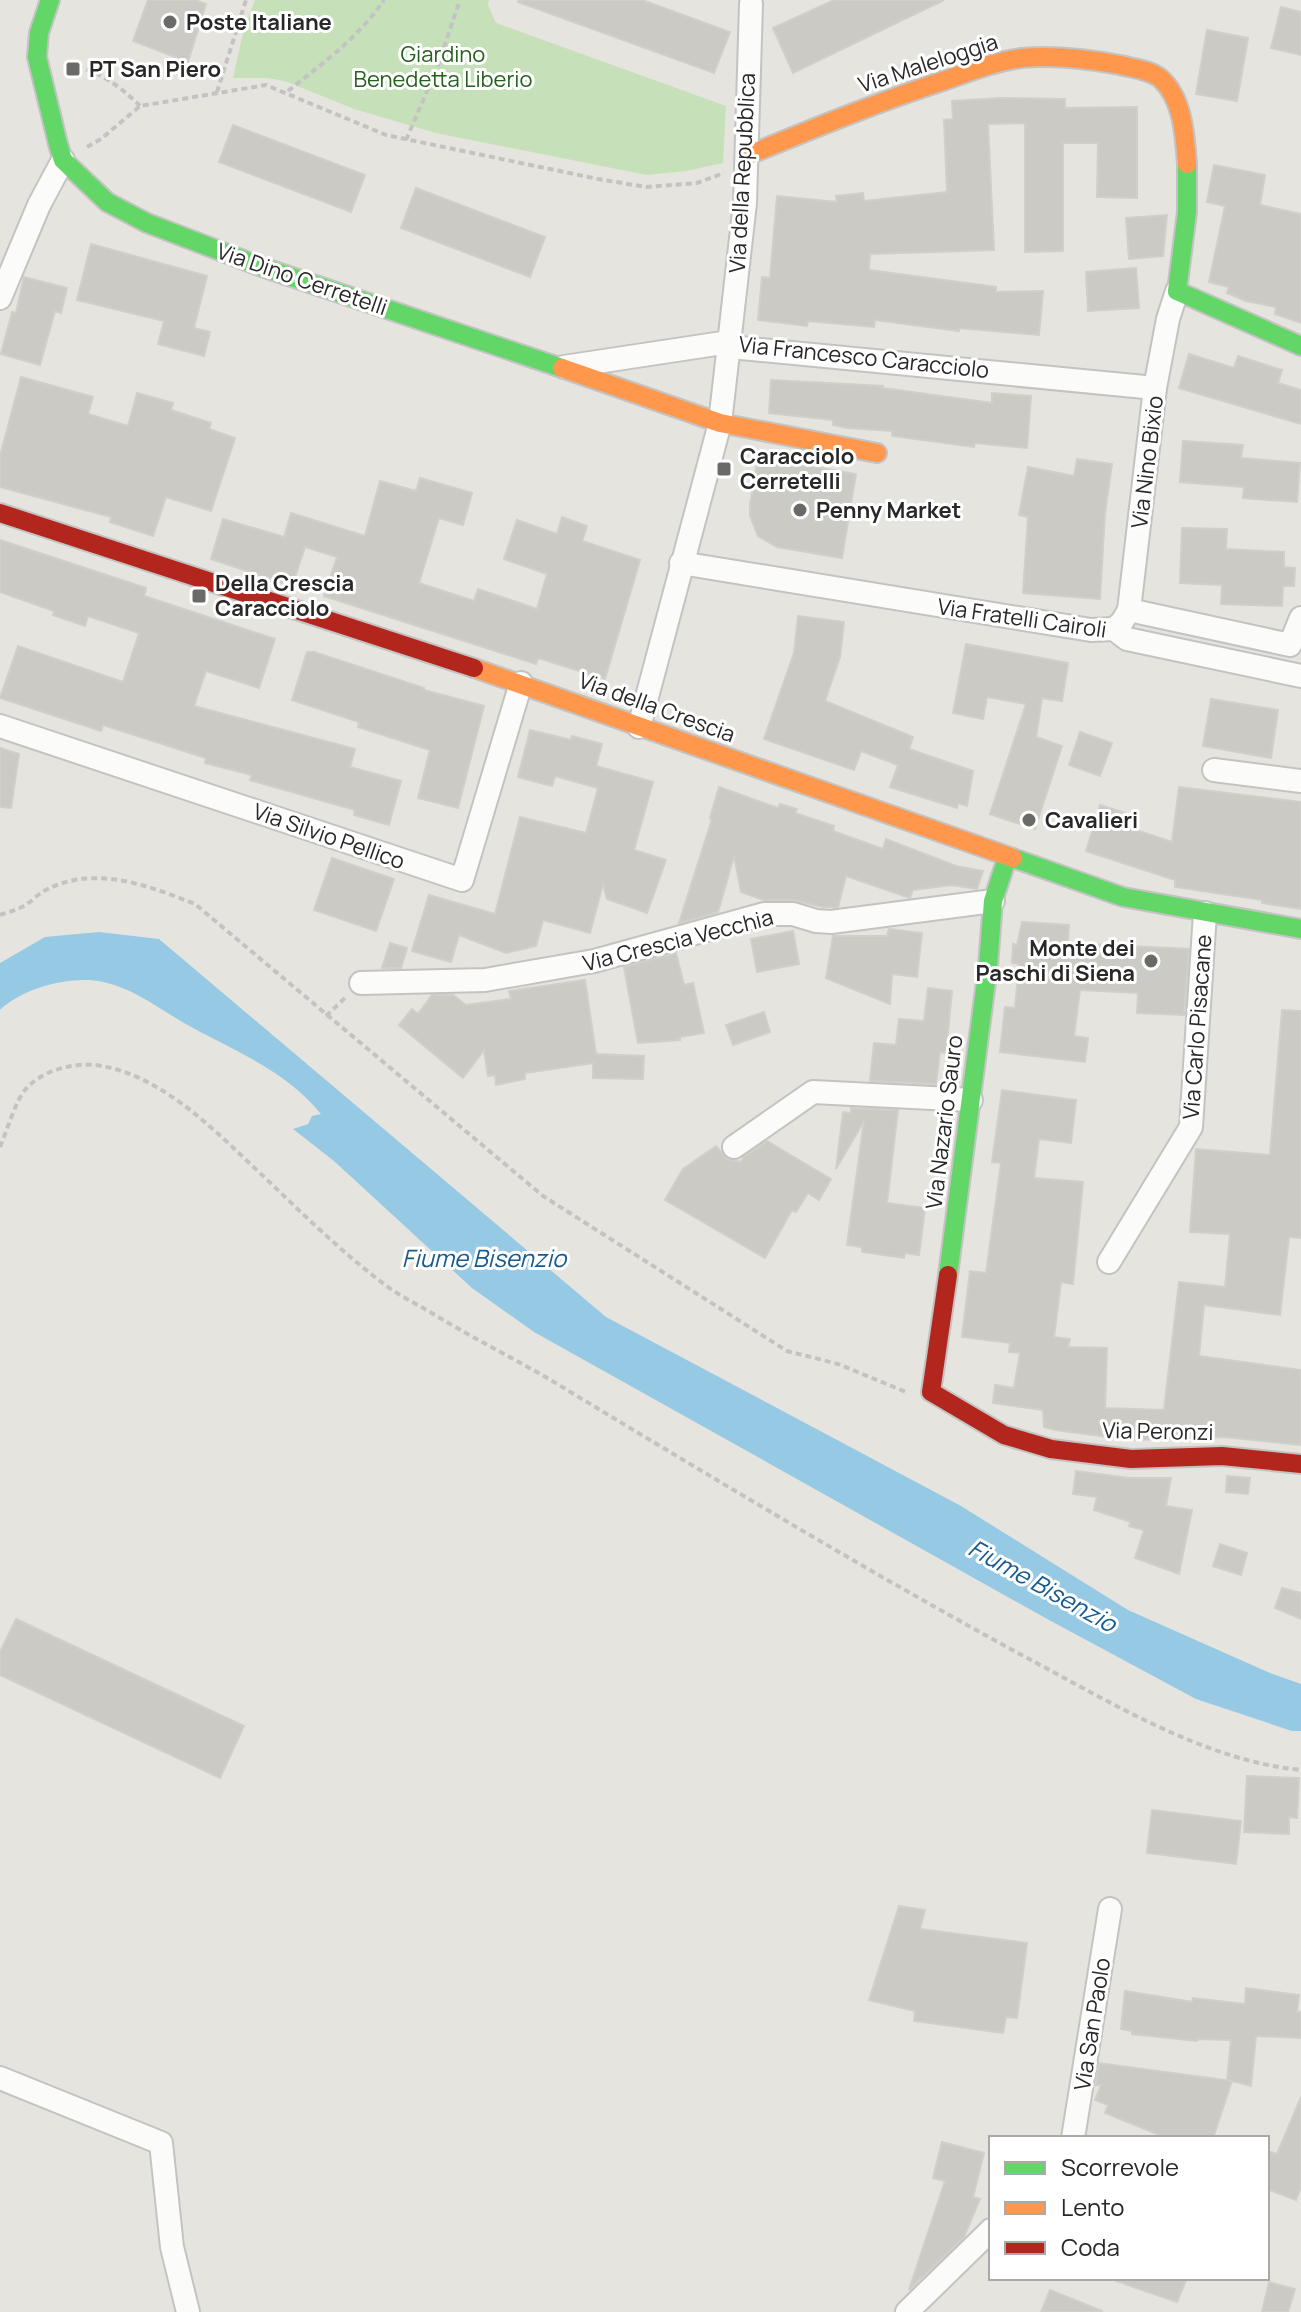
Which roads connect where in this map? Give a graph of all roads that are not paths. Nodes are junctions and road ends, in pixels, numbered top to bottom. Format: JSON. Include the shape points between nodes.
{"nodes":[{"id":1,"x":50,"y":0,"type":"edge"},
{"id":2,"x":750,"y":1,"type":"edge"},
{"id":3,"x":63,"y":160,"type":"junction"},
{"id":4,"x":737,"y":163,"type":"junction"},
{"id":5,"x":1177,"y":291,"type":"junction"},
{"id":6,"x":0,"y":298,"type":"edge"},
{"id":7,"x":729,"y":342,"type":"junction"},
{"id":8,"x":1301,"y":346,"type":"edge"},
{"id":9,"x":558,"y":368,"type":"junction"},
{"id":10,"x":1155,"y":388,"type":"junction"},
{"id":11,"x":720,"y":423,"type":"junction"},
{"id":12,"x":877,"y":453,"type":"dead end"},
{"id":13,"x":0,"y":513,"type":"edge"},
{"id":14,"x":681,"y":563,"type":"junction"},
{"id":15,"x":1129,"y":610,"type":"junction"},
{"id":16,"x":1301,"y":618,"type":"edge"},
{"id":17,"x":1114,"y":629,"type":"junction"},
{"id":18,"x":1301,"y":676,"type":"edge"},
{"id":19,"x":521,"y":683,"type":"junction"},
{"id":20,"x":0,"y":726,"type":"edge"},
{"id":21,"x":639,"y":727,"type":"junction"},
{"id":22,"x":1214,"y":770,"type":"dead end"},
{"id":23,"x":1301,"y":781,"type":"edge"},
{"id":24,"x":1007,"y":858,"type":"junction"},
{"id":25,"x":993,"y":901,"type":"junction"},
{"id":26,"x":1205,"y":913,"type":"junction"},
{"id":27,"x":1301,"y":929,"type":"edge"},
{"id":28,"x":361,"y":983,"type":"dead end"},
{"id":29,"x":971,"y":1100,"type":"junction"},
{"id":30,"x":734,"y":1147,"type":"dead end"},
{"id":31,"x":1109,"y":1262,"type":"dead end"},
{"id":32,"x":931,"y":1392,"type":"joint"},
{"id":33,"x":1301,"y":1464,"type":"edge"},
{"id":34,"x":1110,"y":1909,"type":"dead end"},
{"id":35,"x":0,"y":2078,"type":"edge"},
{"id":36,"x":1073,"y":2136,"type":"edge"},
{"id":37,"x":989,"y":2232,"type":"edge"},
{"id":38,"x":188,"y":2312,"type":"edge"},
{"id":39,"x":907,"y":2312,"type":"edge"}],
"edges":[{"from":1,"to":3,"type":"street","via":[[37,57]]},
{"from":2,"to":4,"type":"street","name":"Via della Repubblica"},
{"from":3,"to":6,"type":"street"},
{"from":3,"to":9,"type":"street","name":"Via Dino Cerretelli","via":[[107,202],[147,223]]},
{"from":4,"to":5,"type":"street","name":"Via Maleloggia","via":[[853,112],[1008,60],[1059,57],[1130,68],[1160,78],[1176,101],[1185,140],[1188,226]]},
{"from":4,"to":7,"type":"street","name":"Via della Repubblica","via":[[744,217]]},
{"from":5,"to":8,"type":"street"},
{"from":5,"to":10,"type":"street","name":"Via Nino Bixio"},
{"from":7,"to":9,"type":"street","name":"Via Dino Cerretelli"},
{"from":7,"to":10,"type":"street","name":"Via Francesco Caracciolo","via":[[741,348]]},
{"from":7,"to":11,"type":"street","name":"Via Francesco Caracciolo"},
{"from":9,"to":11,"type":"street","name":"Via Dino Cerretelli"},
{"from":10,"to":15,"type":"street","name":"Via Nino Bixio"},
{"from":11,"to":12,"type":"street","name":"Via Dino Cerretelli"},
{"from":11,"to":14,"type":"street","name":"Via Francesco Caracciolo"},
{"from":13,"to":19,"type":"street","name":"Via della Crescia"},
{"from":14,"to":17,"type":"street","name":"Via Fratelli Cairoli","via":[[881,590],[1091,630]]},
{"from":14,"to":21,"type":"street","name":"Via Francesco Caracciolo"},
{"from":15,"to":16,"type":"street","name":"Via Fratelli Cairoli","via":[[1290,645]]},
{"from":15,"to":17,"type":"street"},
{"from":17,"to":18,"type":"street","name":"Via Fratelli Cairoli","via":[[1127,639]]},
{"from":19,"to":20,"type":"street","name":"Via Silvio Pellico","via":[[462,880]]},
{"from":19,"to":21,"type":"street","name":"Via della Crescia"},
{"from":21,"to":24,"type":"street","name":"Via della Crescia"},
{"from":22,"to":23,"type":"street"},
{"from":24,"to":25,"type":"street","name":"Via Nazario Sauro"},
{"from":24,"to":26,"type":"street","name":"Via della Crescia","via":[[1123,897]]},
{"from":25,"to":28,"type":"street","name":"Via Crescia Vecchia","via":[[831,922],[764,914],[579,964],[485,980]]},
{"from":25,"to":29,"type":"street","name":"Via Nazario Sauro"},
{"from":26,"to":27,"type":"street","name":"Via della Crescia"},
{"from":26,"to":31,"type":"street","name":"Via Carlo Pisacane","via":[[1191,1127]]},
{"from":29,"to":30,"type":"street","via":[[813,1092]]},
{"from":29,"to":32,"type":"street","name":"Via Nazario Sauro"},
{"from":32,"to":33,"type":"street","name":"Via Peronzi","via":[[1004,1435],[1051,1449],[1131,1459],[1222,1456]]},
{"from":34,"to":36,"type":"street","name":"Via San Paolo"},
{"from":35,"to":38,"type":"street","via":[[161,2143],[172,2247]]},
{"from":37,"to":39,"type":"street"}]}
